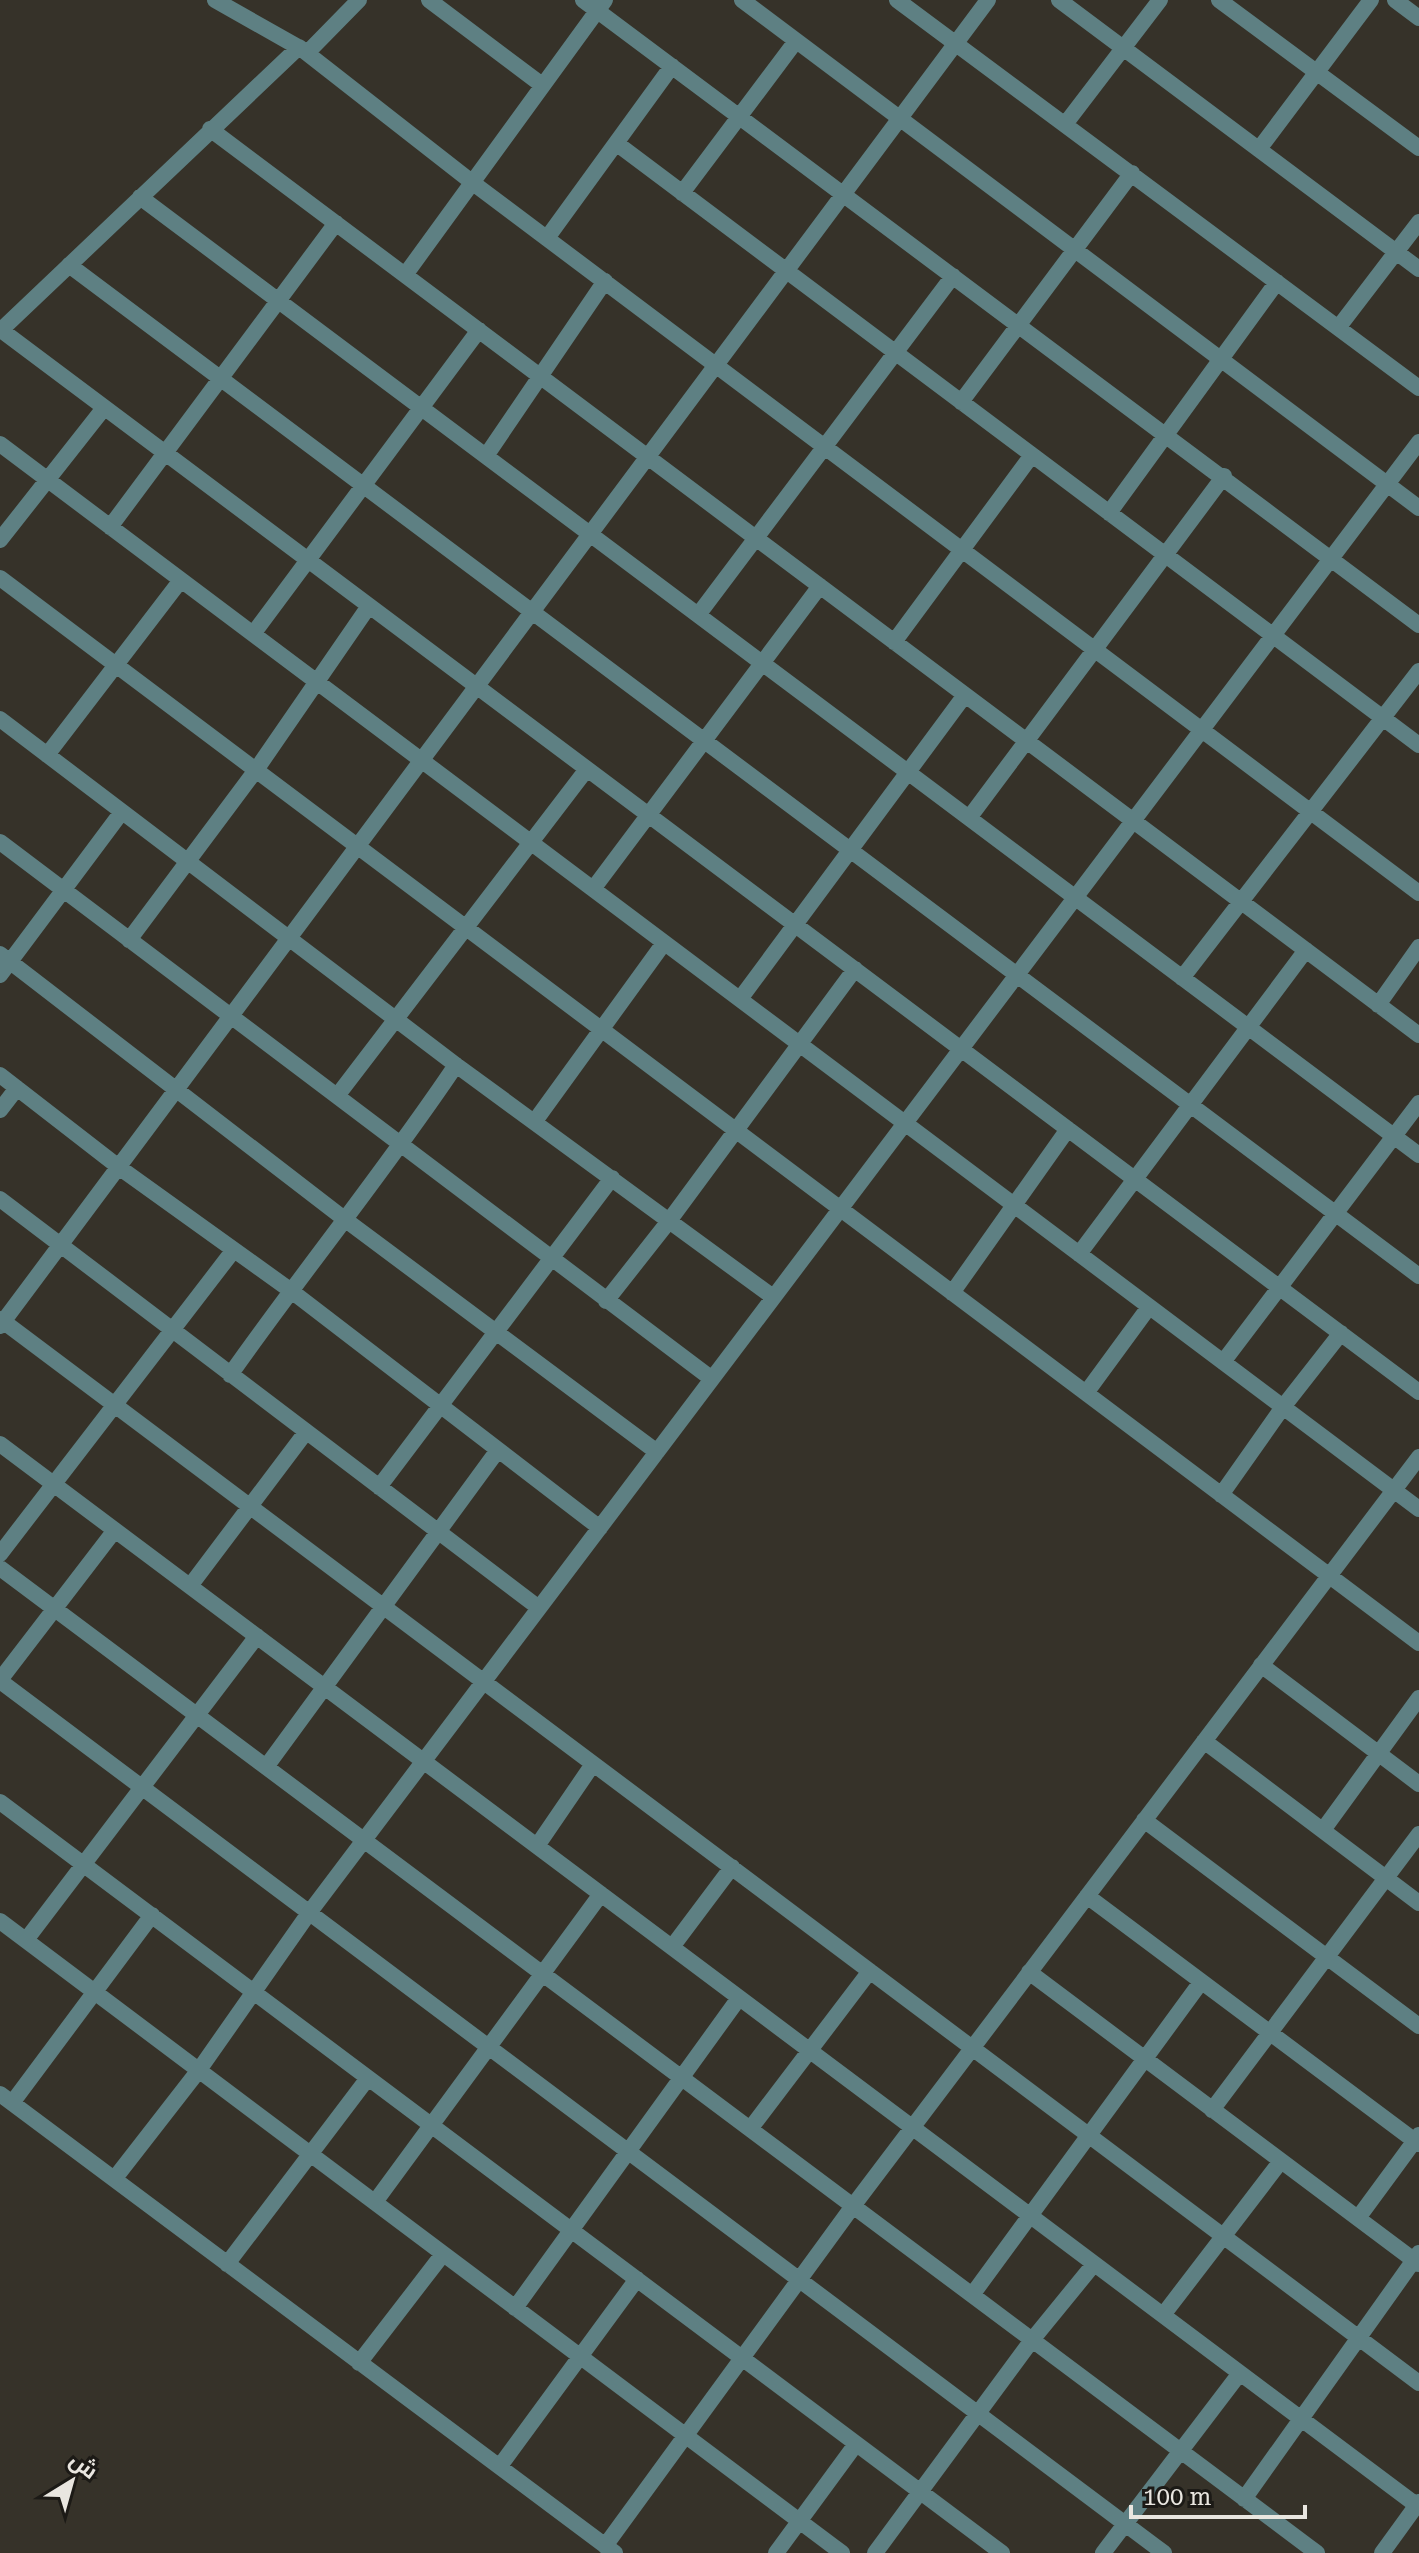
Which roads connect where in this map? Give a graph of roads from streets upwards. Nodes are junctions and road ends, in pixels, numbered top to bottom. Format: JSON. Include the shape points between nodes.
{"nodes":[{"id":1,"x":215,"y":0,"type":"edge"},
{"id":2,"x":359,"y":0,"type":"edge"},
{"id":3,"x":429,"y":0,"type":"edge"},
{"id":4,"x":583,"y":0,"type":"edge"},
{"id":5,"x":742,"y":0,"type":"edge"},
{"id":6,"x":897,"y":0,"type":"edge"},
{"id":7,"x":988,"y":0,"type":"edge"},
{"id":8,"x":1059,"y":0,"type":"edge"},
{"id":9,"x":1160,"y":0,"type":"edge"},
{"id":10,"x":1219,"y":0,"type":"edge"},
{"id":11,"x":1371,"y":0,"type":"edge"},
{"id":12,"x":1395,"y":0,"type":"edge"},
{"id":13,"x":601,"y":6,"type":"edge"},
{"id":14,"x":1419,"y":18,"type":"edge"},
{"id":15,"x":796,"y":41,"type":"junction"},
{"id":16,"x":957,"y":43,"type":"junction"},
{"id":17,"x":1124,"y":48,"type":"junction"},
{"id":18,"x":302,"y":50,"type":"junction"},
{"id":19,"x":672,"y":66,"type":"junction"},
{"id":20,"x":1317,"y":73,"type":"junction"},
{"id":21,"x":542,"y":85,"type":"junction"},
{"id":22,"x":740,"y":116,"type":"junction"},
{"id":23,"x":903,"y":118,"type":"junction"},
{"id":24,"x":1066,"y":123,"type":"junction"},
{"id":25,"x":210,"y":129,"type":"junction"},
{"id":26,"x":616,"y":143,"type":"junction"},
{"id":27,"x":1419,"y":148,"type":"edge"},
{"id":28,"x":1259,"y":149,"type":"junction"},
{"id":29,"x":1132,"y":173,"type":"junction"},
{"id":30,"x":473,"y":183,"type":"junction"},
{"id":31,"x":682,"y":193,"type":"junction"},
{"id":32,"x":844,"y":195,"type":"junction"},
{"id":33,"x":140,"y":197,"type":"junction"},
{"id":34,"x":1419,"y":222,"type":"edge"},
{"id":35,"x":336,"y":223,"type":"junction"},
{"id":36,"x":547,"y":238,"type":"junction"},
{"id":37,"x":1075,"y":250,"type":"junction"},
{"id":38,"x":1396,"y":252,"type":"junction"},
{"id":39,"x":69,"y":265,"type":"junction"},
{"id":40,"x":1419,"y":269,"type":"edge"},
{"id":41,"x":788,"y":272,"type":"junction"},
{"id":42,"x":405,"y":275,"type":"junction"},
{"id":43,"x":953,"y":276,"type":"junction"},
{"id":44,"x":605,"y":281,"type":"junction"},
{"id":45,"x":1277,"y":282,"type":"junction"},
{"id":46,"x":278,"y":301,"type":"junction"},
{"id":47,"x":1019,"y":325,"type":"junction"},
{"id":48,"x":1338,"y":328,"type":"junction"},
{"id":49,"x":0,"y":330,"type":"edge"},
{"id":50,"x":479,"y":330,"type":"junction"},
{"id":51,"x":895,"y":352,"type":"junction"},
{"id":52,"x":1220,"y":359,"type":"junction"},
{"id":53,"x":717,"y":366,"type":"junction"},
{"id":54,"x":541,"y":377,"type":"junction"},
{"id":55,"x":220,"y":379,"type":"junction"},
{"id":56,"x":1419,"y":388,"type":"edge"},
{"id":57,"x":961,"y":402,"type":"junction"},
{"id":58,"x":104,"y":408,"type":"junction"},
{"id":59,"x":421,"y":408,"type":"junction"},
{"id":60,"x":1165,"y":434,"type":"junction"},
{"id":61,"x":1419,"y":442,"type":"edge"},
{"id":62,"x":0,"y":444,"type":"edge"},
{"id":63,"x":823,"y":446,"type":"junction"},
{"id":64,"x":165,"y":453,"type":"junction"},
{"id":65,"x":1032,"y":455,"type":"junction"},
{"id":66,"x":486,"y":456,"type":"junction"},
{"id":67,"x":649,"y":458,"type":"junction"},
{"id":68,"x":1224,"y":476,"type":"junction"},
{"id":69,"x":48,"y":480,"type":"junction"},
{"id":70,"x":1387,"y":484,"type":"junction"},
{"id":71,"x":363,"y":486,"type":"junction"},
{"id":72,"x":1419,"y":508,"type":"edge"},
{"id":73,"x":1109,"y":513,"type":"junction"},
{"id":74,"x":110,"y":527,"type":"junction"},
{"id":75,"x":591,"y":534,"type":"junction"},
{"id":76,"x":756,"y":538,"type":"junction"},
{"id":77,"x":0,"y":540,"type":"edge"},
{"id":78,"x":960,"y":550,"type":"junction"},
{"id":79,"x":1166,"y":555,"type":"junction"},
{"id":80,"x":1331,"y":559,"type":"junction"},
{"id":81,"x":308,"y":561,"type":"junction"},
{"id":82,"x":0,"y":578,"type":"edge"},
{"id":83,"x":181,"y":580,"type":"junction"},
{"id":84,"x":820,"y":586,"type":"junction"},
{"id":85,"x":369,"y":606,"type":"junction"},
{"id":86,"x":532,"y":612,"type":"junction"},
{"id":87,"x":698,"y":615,"type":"junction"},
{"id":88,"x":1419,"y":625,"type":"edge"},
{"id":89,"x":253,"y":634,"type":"junction"},
{"id":90,"x":1272,"y":635,"type":"junction"},
{"id":91,"x":894,"y":642,"type":"junction"},
{"id":92,"x":1094,"y":650,"type":"junction"},
{"id":93,"x":761,"y":662,"type":"junction"},
{"id":94,"x":115,"y":665,"type":"junction"},
{"id":95,"x":1419,"y":671,"type":"edge"},
{"id":96,"x":316,"y":681,"type":"junction"},
{"id":97,"x":476,"y":686,"type":"junction"},
{"id":98,"x":965,"y":695,"type":"junction"},
{"id":99,"x":1383,"y":718,"type":"junction"},
{"id":100,"x":0,"y":719,"type":"edge"},
{"id":101,"x":1201,"y":730,"type":"junction"},
{"id":102,"x":702,"y":740,"type":"junction"},
{"id":103,"x":1025,"y":740,"type":"junction"},
{"id":104,"x":1419,"y":745,"type":"edge"},
{"id":105,"x":47,"y":755,"type":"junction"},
{"id":106,"x":422,"y":761,"type":"junction"},
{"id":107,"x":587,"y":769,"type":"junction"},
{"id":108,"x":256,"y":770,"type":"junction"},
{"id":109,"x":908,"y":772,"type":"junction"},
{"id":110,"x":1309,"y":811,"type":"junction"},
{"id":111,"x":121,"y":813,"type":"junction"},
{"id":112,"x":648,"y":815,"type":"junction"},
{"id":113,"x":969,"y":818,"type":"junction"},
{"id":114,"x":1133,"y":821,"type":"junction"},
{"id":115,"x":0,"y":842,"type":"edge"},
{"id":116,"x":533,"y":844,"type":"junction"},
{"id":117,"x":357,"y":846,"type":"junction"},
{"id":118,"x":850,"y":850,"type":"junction"},
{"id":119,"x":187,"y":862,"type":"junction"},
{"id":120,"x":62,"y":888,"type":"junction"},
{"id":121,"x":593,"y":889,"type":"junction"},
{"id":122,"x":1419,"y":893,"type":"edge"},
{"id":123,"x":1075,"y":898,"type":"junction"},
{"id":124,"x":1239,"y":901,"type":"junction"},
{"id":125,"x":795,"y":925,"type":"junction"},
{"id":126,"x":467,"y":929,"type":"junction"},
{"id":127,"x":291,"y":939,"type":"junction"},
{"id":128,"x":129,"y":940,"type":"junction"},
{"id":129,"x":664,"y":943,"type":"junction"},
{"id":130,"x":1419,"y":947,"type":"edge"},
{"id":131,"x":1306,"y":950,"type":"junction"},
{"id":132,"x":3,"y":964,"type":"edge"},
{"id":133,"x":855,"y":969,"type":"junction"},
{"id":134,"x":1017,"y":975,"type":"junction"},
{"id":135,"x":1182,"y":978,"type":"junction"},
{"id":136,"x":740,"y":999,"type":"junction"},
{"id":137,"x":1378,"y":1005,"type":"junction"},
{"id":138,"x":233,"y":1016,"type":"junction"},
{"id":139,"x":397,"y":1018,"type":"junction"},
{"id":140,"x":1248,"y":1027,"type":"junction"},
{"id":141,"x":602,"y":1030,"type":"junction"},
{"id":142,"x":1419,"y":1035,"type":"edge"},
{"id":143,"x":800,"y":1044,"type":"junction"},
{"id":144,"x":961,"y":1049,"type":"junction"},
{"id":145,"x":456,"y":1065,"type":"junction"},
{"id":146,"x":0,"y":1075,"type":"edge"},
{"id":147,"x":17,"y":1088,"type":"junction"},
{"id":148,"x":177,"y":1090,"type":"junction"},
{"id":149,"x":337,"y":1096,"type":"junction"},
{"id":150,"x":1419,"y":1103,"type":"edge"},
{"id":151,"x":1189,"y":1104,"type":"junction"},
{"id":152,"x":0,"y":1110,"type":"edge"},
{"id":153,"x":535,"y":1121,"type":"junction"},
{"id":154,"x":907,"y":1125,"type":"junction"},
{"id":155,"x":1068,"y":1129,"type":"junction"},
{"id":156,"x":735,"y":1130,"type":"junction"},
{"id":157,"x":1394,"y":1136,"type":"junction"},
{"id":158,"x":403,"y":1144,"type":"junction"},
{"id":159,"x":1419,"y":1155,"type":"edge"},
{"id":160,"x":120,"y":1168,"type":"junction"},
{"id":161,"x":612,"y":1178,"type":"junction"},
{"id":162,"x":1135,"y":1179,"type":"junction"},
{"id":163,"x":0,"y":1199,"type":"edge"},
{"id":164,"x":1013,"y":1204,"type":"junction"},
{"id":165,"x":841,"y":1209,"type":"junction"},
{"id":166,"x":1336,"y":1214,"type":"junction"},
{"id":167,"x":347,"y":1221,"type":"junction"},
{"id":168,"x":669,"y":1221,"type":"junction"},
{"id":169,"x":62,"y":1245,"type":"junction"},
{"id":170,"x":233,"y":1251,"type":"junction"},
{"id":171,"x":1079,"y":1254,"type":"junction"},
{"id":172,"x":551,"y":1257,"type":"junction"},
{"id":173,"x":1419,"y":1276,"type":"edge"},
{"id":174,"x":1280,"y":1288,"type":"junction"},
{"id":175,"x":290,"y":1290,"type":"junction"},
{"id":176,"x":952,"y":1293,"type":"junction"},
{"id":177,"x":773,"y":1297,"type":"junction"},
{"id":178,"x":606,"y":1301,"type":"junction"},
{"id":179,"x":1149,"y":1307,"type":"junction"},
{"id":180,"x":1,"y":1322,"type":"edge"},
{"id":181,"x":172,"y":1330,"type":"junction"},
{"id":182,"x":497,"y":1330,"type":"junction"},
{"id":183,"x":1341,"y":1333,"type":"junction"},
{"id":184,"x":1223,"y":1362,"type":"junction"},
{"id":185,"x":230,"y":1375,"type":"junction"},
{"id":186,"x":712,"y":1379,"type":"junction"},
{"id":187,"x":1419,"y":1392,"type":"edge"},
{"id":188,"x":1086,"y":1393,"type":"junction"},
{"id":189,"x":114,"y":1405,"type":"junction"},
{"id":190,"x":439,"y":1406,"type":"junction"},
{"id":191,"x":1283,"y":1407,"type":"junction"},
{"id":192,"x":306,"y":1432,"type":"junction"},
{"id":193,"x":0,"y":1444,"type":"edge"},
{"id":194,"x":498,"y":1450,"type":"junction"},
{"id":195,"x":657,"y":1452,"type":"junction"},
{"id":196,"x":1419,"y":1457,"type":"edge"},
{"id":197,"x":54,"y":1484,"type":"junction"},
{"id":198,"x":379,"y":1487,"type":"junction"},
{"id":199,"x":1394,"y":1491,"type":"junction"},
{"id":200,"x":1221,"y":1495,"type":"junction"},
{"id":201,"x":250,"y":1506,"type":"junction"},
{"id":202,"x":1419,"y":1509,"type":"edge"},
{"id":203,"x":600,"y":1528,"type":"junction"},
{"id":204,"x":115,"y":1530,"type":"junction"},
{"id":205,"x":438,"y":1532,"type":"junction"},
{"id":206,"x":0,"y":1554,"type":"edge"},
{"id":207,"x":0,"y":1568,"type":"edge"},
{"id":208,"x":1329,"y":1575,"type":"junction"},
{"id":209,"x":190,"y":1586,"type":"junction"},
{"id":210,"x":384,"y":1607,"type":"junction"},
{"id":211,"x":539,"y":1608,"type":"junction"},
{"id":212,"x":55,"y":1609,"type":"junction"},
{"id":213,"x":257,"y":1636,"type":"junction"},
{"id":214,"x":1419,"y":1643,"type":"edge"},
{"id":215,"x":1261,"y":1665,"type":"junction"},
{"id":216,"x":0,"y":1681,"type":"edge"},
{"id":217,"x":484,"y":1682,"type":"junction"},
{"id":218,"x":325,"y":1687,"type":"junction"},
{"id":219,"x":1419,"y":1698,"type":"edge"},
{"id":220,"x":198,"y":1716,"type":"junction"},
{"id":221,"x":1204,"y":1741,"type":"junction"},
{"id":222,"x":1379,"y":1753,"type":"junction"},
{"id":223,"x":424,"y":1761,"type":"junction"},
{"id":224,"x":593,"y":1764,"type":"junction"},
{"id":225,"x":266,"y":1767,"type":"junction"},
{"id":226,"x":1419,"y":1784,"type":"edge"},
{"id":227,"x":143,"y":1788,"type":"junction"},
{"id":228,"x":0,"y":1802,"type":"edge"},
{"id":229,"x":1144,"y":1820,"type":"junction"},
{"id":230,"x":1323,"y":1830,"type":"junction"},
{"id":231,"x":1419,"y":1834,"type":"edge"},
{"id":232,"x":364,"y":1840,"type":"junction"},
{"id":233,"x":537,"y":1846,"type":"junction"},
{"id":234,"x":84,"y":1865,"type":"junction"},
{"id":235,"x":732,"y":1867,"type":"junction"},
{"id":236,"x":1386,"y":1878,"type":"junction"},
{"id":237,"x":601,"y":1894,"type":"junction"},
{"id":238,"x":1087,"y":1896,"type":"junction"},
{"id":239,"x":1419,"y":1903,"type":"edge"},
{"id":240,"x":309,"y":1913,"type":"junction"},
{"id":241,"x":152,"y":1915,"type":"junction"},
{"id":242,"x":0,"y":1921,"type":"edge"},
{"id":243,"x":26,"y":1940,"type":"junction"},
{"id":244,"x":672,"y":1947,"type":"junction"},
{"id":245,"x":1326,"y":1956,"type":"junction"},
{"id":246,"x":870,"y":1971,"type":"junction"},
{"id":247,"x":1029,"y":1972,"type":"junction"},
{"id":248,"x":542,"y":1974,"type":"junction"},
{"id":249,"x":1201,"y":1982,"type":"junction"},
{"id":250,"x":95,"y":1992,"type":"junction"},
{"id":251,"x":255,"y":1992,"type":"junction"},
{"id":252,"x":739,"y":1998,"type":"junction"},
{"id":253,"x":1419,"y":2026,"type":"edge"},
{"id":254,"x":1270,"y":2033,"type":"junction"},
{"id":255,"x":489,"y":2047,"type":"junction"},
{"id":256,"x":972,"y":2048,"type":"junction"},
{"id":257,"x":809,"y":2050,"type":"junction"},
{"id":258,"x":1145,"y":2059,"type":"junction"},
{"id":259,"x":199,"y":2070,"type":"junction"},
{"id":260,"x":368,"y":2078,"type":"junction"},
{"id":261,"x":681,"y":2078,"type":"junction"},
{"id":262,"x":6,"y":2098,"type":"edge"},
{"id":263,"x":1212,"y":2110,"type":"junction"},
{"id":264,"x":431,"y":2125,"type":"junction"},
{"id":265,"x":912,"y":2127,"type":"junction"},
{"id":266,"x":750,"y":2129,"type":"junction"},
{"id":267,"x":1089,"y":2135,"type":"junction"},
{"id":268,"x":1418,"y":2140,"type":"edge"},
{"id":269,"x":628,"y":2152,"type":"junction"},
{"id":270,"x":310,"y":2153,"type":"junction"},
{"id":271,"x":1281,"y":2161,"type":"junction"},
{"id":272,"x":115,"y":2178,"type":"junction"},
{"id":273,"x":375,"y":2202,"type":"junction"},
{"id":274,"x":853,"y":2206,"type":"junction"},
{"id":275,"x":1030,"y":2216,"type":"junction"},
{"id":276,"x":1358,"y":2218,"type":"junction"},
{"id":277,"x":571,"y":2230,"type":"junction"},
{"id":278,"x":1223,"y":2236,"type":"junction"},
{"id":279,"x":443,"y":2254,"type":"junction"},
{"id":280,"x":1417,"y":2259,"type":"edge"},
{"id":281,"x":227,"y":2264,"type":"junction"},
{"id":282,"x":1094,"y":2264,"type":"junction"},
{"id":283,"x":637,"y":2279,"type":"junction"},
{"id":284,"x":800,"y":2280,"type":"junction"},
{"id":285,"x":972,"y":2295,"type":"junction"},
{"id":286,"x":515,"y":2308,"type":"junction"},
{"id":287,"x":1163,"y":2315,"type":"junction"},
{"id":288,"x":1360,"y":2339,"type":"junction"},
{"id":289,"x":1032,"y":2340,"type":"junction"},
{"id":290,"x":580,"y":2356,"type":"junction"},
{"id":291,"x":743,"y":2359,"type":"junction"},
{"id":292,"x":359,"y":2363,"type":"junction"},
{"id":293,"x":1240,"y":2373,"type":"junction"},
{"id":294,"x":1419,"y":2383,"type":"edge"},
{"id":295,"x":977,"y":2413,"type":"junction"},
{"id":296,"x":1300,"y":2418,"type":"junction"},
{"id":297,"x":686,"y":2435,"type":"junction"},
{"id":298,"x":856,"y":2444,"type":"junction"},
{"id":299,"x":1181,"y":2451,"type":"junction"},
{"id":300,"x":500,"y":2466,"type":"junction"},
{"id":301,"x":922,"y":2493,"type":"junction"},
{"id":302,"x":1244,"y":2499,"type":"junction"},
{"id":303,"x":1418,"y":2505,"type":"edge"},
{"id":304,"x":799,"y":2521,"type":"junction"},
{"id":305,"x":1125,"y":2524,"type":"junction"},
{"id":306,"x":610,"y":2549,"type":"edge"},
{"id":307,"x":776,"y":2553,"type":"edge"},
{"id":308,"x":842,"y":2553,"type":"edge"},
{"id":309,"x":875,"y":2553,"type":"edge"},
{"id":310,"x":1002,"y":2553,"type":"edge"},
{"id":311,"x":1103,"y":2553,"type":"edge"},
{"id":312,"x":1164,"y":2553,"type":"edge"},
{"id":313,"x":1317,"y":2553,"type":"edge"},
{"id":314,"x":1382,"y":2553,"type":"edge"}],
"edges":[{"from":1,"to":18,"type":"street"},
{"from":2,"to":18,"type":"street"},
{"from":3,"to":21,"type":"street"},
{"from":4,"to":13,"type":"street"},
{"from":5,"to":15,"type":"street"},
{"from":6,"to":16,"type":"street"},
{"from":7,"to":16,"type":"street"},
{"from":8,"to":17,"type":"street"},
{"from":9,"to":17,"type":"street"},
{"from":10,"to":20,"type":"street"},
{"from":11,"to":20,"type":"street"},
{"from":12,"to":14,"type":"street"},
{"from":13,"to":19,"type":"street"},
{"from":13,"to":21,"type":"street"},
{"from":15,"to":22,"type":"street"},
{"from":15,"to":23,"type":"street"},
{"from":16,"to":23,"type":"street"},
{"from":16,"to":24,"type":"street"},
{"from":17,"to":24,"type":"street"},
{"from":17,"to":28,"type":"street"},
{"from":18,"to":25,"type":"street"},
{"from":18,"to":30,"type":"street"},
{"from":19,"to":22,"type":"street"},
{"from":19,"to":26,"type":"street"},
{"from":20,"to":27,"type":"street"},
{"from":20,"to":28,"type":"street"},
{"from":21,"to":30,"type":"street"},
{"from":22,"to":31,"type":"street"},
{"from":22,"to":32,"type":"street"},
{"from":23,"to":32,"type":"street"},
{"from":23,"to":37,"type":"street"},
{"from":24,"to":29,"type":"street"},
{"from":25,"to":33,"type":"street"},
{"from":25,"to":35,"type":"street"},
{"from":26,"to":31,"type":"street"},
{"from":26,"to":36,"type":"street"},
{"from":28,"to":38,"type":"street"},
{"from":29,"to":37,"type":"street"},
{"from":29,"to":45,"type":"street"},
{"from":30,"to":36,"type":"street"},
{"from":30,"to":42,"type":"street"},
{"from":31,"to":41,"type":"street"},
{"from":32,"to":41,"type":"street"},
{"from":32,"to":43,"type":"street"},
{"from":33,"to":39,"type":"street"},
{"from":33,"to":46,"type":"street"},
{"from":34,"to":38,"type":"street"},
{"from":35,"to":42,"type":"street"},
{"from":35,"to":46,"type":"street"},
{"from":36,"to":44,"type":"street"},
{"from":37,"to":47,"type":"street"},
{"from":37,"to":52,"type":"street"},
{"from":38,"to":40,"type":"street"},
{"from":38,"to":48,"type":"street"},
{"from":39,"to":49,"type":"street"},
{"from":39,"to":55,"type":"street"},
{"from":41,"to":51,"type":"street"},
{"from":41,"to":53,"type":"street"},
{"from":42,"to":50,"type":"street"},
{"from":43,"to":47,"type":"street"},
{"from":43,"to":51,"type":"street"},
{"from":44,"to":53,"type":"street"},
{"from":44,"to":54,"type":"street"},
{"from":45,"to":48,"type":"street"},
{"from":45,"to":52,"type":"street"},
{"from":46,"to":55,"type":"street"},
{"from":46,"to":59,"type":"street"},
{"from":47,"to":57,"type":"street"},
{"from":47,"to":60,"type":"street"},
{"from":48,"to":56,"type":"street"},
{"from":49,"to":58,"type":"street"},
{"from":50,"to":54,"type":"street"},
{"from":50,"to":59,"type":"street"},
{"from":51,"to":57,"type":"street"},
{"from":51,"to":63,"type":"street"},
{"from":52,"to":60,"type":"street"},
{"from":52,"to":70,"type":"street"},
{"from":53,"to":63,"type":"street"},
{"from":53,"to":67,"type":"street"},
{"from":54,"to":66,"type":"street"},
{"from":54,"to":67,"type":"street"},
{"from":55,"to":64,"type":"street"},
{"from":55,"to":71,"type":"street"},
{"from":57,"to":65,"type":"street"},
{"from":58,"to":64,"type":"street"},
{"from":58,"to":69,"type":"street"},
{"from":59,"to":66,"type":"street"},
{"from":59,"to":71,"type":"street"},
{"from":60,"to":68,"type":"street"},
{"from":60,"to":73,"type":"street"},
{"from":61,"to":70,"type":"street"},
{"from":62,"to":69,"type":"street"},
{"from":63,"to":76,"type":"street"},
{"from":63,"to":78,"type":"street"},
{"from":64,"to":74,"type":"street"},
{"from":64,"to":81,"type":"street"},
{"from":65,"to":73,"type":"street"},
{"from":65,"to":78,"type":"street"},
{"from":66,"to":75,"type":"street"},
{"from":67,"to":75,"type":"street"},
{"from":67,"to":76,"type":"street"},
{"from":68,"to":79,"type":"street"},
{"from":68,"to":80,"type":"street"},
{"from":69,"to":74,"type":"street"},
{"from":69,"to":77,"type":"street"},
{"from":70,"to":72,"type":"street"},
{"from":70,"to":80,"type":"street"},
{"from":71,"to":81,"type":"street"},
{"from":71,"to":86,"type":"street"},
{"from":73,"to":79,"type":"street"},
{"from":74,"to":83,"type":"street"},
{"from":75,"to":86,"type":"street"},
{"from":75,"to":87,"type":"street"},
{"from":76,"to":84,"type":"street"},
{"from":76,"to":87,"type":"street"},
{"from":78,"to":91,"type":"street"},
{"from":78,"to":92,"type":"street"},
{"from":79,"to":90,"type":"street"},
{"from":79,"to":92,"type":"street"},
{"from":80,"to":88,"type":"street"},
{"from":80,"to":90,"type":"street"},
{"from":81,"to":85,"type":"street"},
{"from":81,"to":89,"type":"street"},
{"from":82,"to":94,"type":"street"},
{"from":83,"to":89,"type":"street"},
{"from":83,"to":94,"type":"street"},
{"from":84,"to":91,"type":"street"},
{"from":84,"to":93,"type":"street"},
{"from":85,"to":96,"type":"street"},
{"from":85,"to":97,"type":"street"},
{"from":86,"to":97,"type":"street"},
{"from":86,"to":102,"type":"street"},
{"from":87,"to":93,"type":"street"},
{"from":89,"to":96,"type":"street"},
{"from":90,"to":99,"type":"street"},
{"from":90,"to":101,"type":"street"},
{"from":91,"to":98,"type":"street"},
{"from":92,"to":101,"type":"street"},
{"from":92,"to":103,"type":"street"},
{"from":93,"to":102,"type":"street"},
{"from":93,"to":109,"type":"street"},
{"from":94,"to":105,"type":"street"},
{"from":94,"to":108,"type":"street"},
{"from":95,"to":99,"type":"street"},
{"from":96,"to":106,"type":"street"},
{"from":96,"to":108,"type":"street"},
{"from":97,"to":106,"type":"street"},
{"from":97,"to":107,"type":"street"},
{"from":98,"to":103,"type":"street"},
{"from":98,"to":109,"type":"street"},
{"from":99,"to":104,"type":"street"},
{"from":99,"to":110,"type":"street"},
{"from":100,"to":105,"type":"street"},
{"from":101,"to":110,"type":"street"},
{"from":101,"to":114,"type":"street"},
{"from":102,"to":112,"type":"street"},
{"from":102,"to":118,"type":"street"},
{"from":103,"to":113,"type":"street"},
{"from":103,"to":114,"type":"street"},
{"from":105,"to":111,"type":"street"},
{"from":106,"to":116,"type":"street"},
{"from":106,"to":117,"type":"street"},
{"from":107,"to":112,"type":"street"},
{"from":107,"to":116,"type":"street"},
{"from":108,"to":117,"type":"street"},
{"from":108,"to":119,"type":"street"},
{"from":109,"to":113,"type":"street"},
{"from":109,"to":118,"type":"street"},
{"from":110,"to":122,"type":"street"},
{"from":110,"to":124,"type":"street"},
{"from":111,"to":119,"type":"street"},
{"from":111,"to":120,"type":"street"},
{"from":112,"to":121,"type":"street"},
{"from":112,"to":125,"type":"street"},
{"from":113,"to":123,"type":"street"},
{"from":114,"to":123,"type":"street"},
{"from":114,"to":124,"type":"street"},
{"from":115,"to":120,"type":"street"},
{"from":116,"to":121,"type":"street"},
{"from":116,"to":126,"type":"street"},
{"from":117,"to":126,"type":"street"},
{"from":117,"to":127,"type":"street"},
{"from":118,"to":125,"type":"street"},
{"from":118,"to":134,"type":"street"},
{"from":119,"to":127,"type":"street"},
{"from":119,"to":128,"type":"street"},
{"from":120,"to":128,"type":"street"},
{"from":120,"to":132,"type":"street"},
{"from":121,"to":129,"type":"street"},
{"from":123,"to":134,"type":"street"},
{"from":123,"to":135,"type":"street"},
{"from":124,"to":131,"type":"street"},
{"from":124,"to":135,"type":"street"},
{"from":125,"to":133,"type":"street"},
{"from":125,"to":136,"type":"street"},
{"from":126,"to":139,"type":"street"},
{"from":126,"to":141,"type":"street"},
{"from":127,"to":138,"type":"street"},
{"from":127,"to":139,"type":"street"},
{"from":128,"to":138,"type":"street"},
{"from":129,"to":136,"type":"street"},
{"from":129,"to":141,"type":"street"},
{"from":130,"to":137,"type":"street"},
{"from":131,"to":137,"type":"street"},
{"from":131,"to":140,"type":"street"},
{"from":132,"to":148,"type":"street"},
{"from":133,"to":143,"type":"street"},
{"from":133,"to":144,"type":"street"},
{"from":134,"to":144,"type":"street"},
{"from":134,"to":151,"type":"street"},
{"from":135,"to":140,"type":"street"},
{"from":136,"to":143,"type":"street"},
{"from":137,"to":142,"type":"street"},
{"from":138,"to":148,"type":"street"},
{"from":138,"to":149,"type":"street"},
{"from":139,"to":145,"type":"street"},
{"from":139,"to":149,"type":"street"},
{"from":140,"to":151,"type":"street"},
{"from":140,"to":157,"type":"street"},
{"from":141,"to":153,"type":"street"},
{"from":141,"to":156,"type":"street"},
{"from":143,"to":154,"type":"street"},
{"from":143,"to":156,"type":"street"},
{"from":144,"to":154,"type":"street"},
{"from":144,"to":155,"type":"street"},
{"from":145,"to":153,"type":"street"},
{"from":145,"to":158,"type":"street"},
{"from":146,"to":147,"type":"street"},
{"from":147,"to":152,"type":"street"},
{"from":147,"to":160,"type":"street"},
{"from":148,"to":160,"type":"street"},
{"from":148,"to":167,"type":"street"},
{"from":149,"to":158,"type":"street"},
{"from":150,"to":157,"type":"street"},
{"from":151,"to":162,"type":"street"},
{"from":151,"to":166,"type":"street"},
{"from":153,"to":161,"type":"street"},
{"from":154,"to":164,"type":"street"},
{"from":154,"to":165,"type":"street"},
{"from":155,"to":162,"type":"street"},
{"from":155,"to":164,"type":"street"},
{"from":156,"to":165,"type":"street"},
{"from":156,"to":168,"type":"street"},
{"from":157,"to":159,"type":"street"},
{"from":157,"to":166,"type":"street"},
{"from":158,"to":167,"type":"street"},
{"from":158,"to":172,"type":"street"},
{"from":160,"to":169,"type":"street"},
{"from":160,"to":170,"type":"street"},
{"from":161,"to":168,"type":"street"},
{"from":161,"to":172,"type":"street"},
{"from":162,"to":171,"type":"street"},
{"from":162,"to":174,"type":"street"},
{"from":163,"to":169,"type":"street"},
{"from":164,"to":171,"type":"street"},
{"from":164,"to":176,"type":"street"},
{"from":165,"to":176,"type":"street"},
{"from":165,"to":177,"type":"street"},
{"from":166,"to":173,"type":"street"},
{"from":166,"to":174,"type":"street"},
{"from":167,"to":175,"type":"street"},
{"from":167,"to":182,"type":"street"},
{"from":168,"to":177,"type":"street"},
{"from":168,"to":178,"type":"street"},
{"from":169,"to":180,"type":"street"},
{"from":169,"to":181,"type":"street"},
{"from":170,"to":175,"type":"street"},
{"from":170,"to":181,"type":"street"},
{"from":171,"to":179,"type":"street"},
{"from":172,"to":178,"type":"street"},
{"from":172,"to":182,"type":"street"},
{"from":174,"to":183,"type":"street"},
{"from":174,"to":184,"type":"street"},
{"from":175,"to":185,"type":"street"},
{"from":175,"to":190,"type":"street"},
{"from":176,"to":188,"type":"street"},
{"from":177,"to":186,"type":"street"},
{"from":178,"to":186,"type":"street"},
{"from":179,"to":184,"type":"street"},
{"from":179,"to":188,"type":"street"},
{"from":180,"to":189,"type":"street"},
{"from":181,"to":185,"type":"street"},
{"from":181,"to":189,"type":"street"},
{"from":182,"to":190,"type":"street"},
{"from":182,"to":195,"type":"street"},
{"from":183,"to":187,"type":"street"},
{"from":183,"to":191,"type":"street"},
{"from":184,"to":191,"type":"street"},
{"from":185,"to":192,"type":"street"},
{"from":186,"to":195,"type":"street"},
{"from":188,"to":200,"type":"street"},
{"from":189,"to":197,"type":"street"},
{"from":189,"to":201,"type":"street"},
{"from":190,"to":194,"type":"street"},
{"from":190,"to":198,"type":"street"},
{"from":191,"to":199,"type":"street"},
{"from":191,"to":200,"type":"street"},
{"from":192,"to":198,"type":"street"},
{"from":192,"to":201,"type":"street"},
{"from":193,"to":197,"type":"street"},
{"from":194,"to":203,"type":"street"},
{"from":194,"to":205,"type":"street"},
{"from":195,"to":203,"type":"street"},
{"from":196,"to":199,"type":"street"},
{"from":197,"to":204,"type":"street"},
{"from":197,"to":206,"type":"street"},
{"from":198,"to":205,"type":"street"},
{"from":199,"to":202,"type":"street"},
{"from":199,"to":208,"type":"street"},
{"from":200,"to":208,"type":"street"},
{"from":201,"to":209,"type":"street"},
{"from":201,"to":210,"type":"street"},
{"from":203,"to":211,"type":"street"},
{"from":204,"to":209,"type":"street"},
{"from":204,"to":212,"type":"street"},
{"from":205,"to":210,"type":"street"},
{"from":205,"to":211,"type":"street"},
{"from":207,"to":212,"type":"street"},
{"from":208,"to":214,"type":"street"},
{"from":208,"to":215,"type":"street"},
{"from":209,"to":213,"type":"street"},
{"from":210,"to":217,"type":"street"},
{"from":210,"to":218,"type":"street"},
{"from":211,"to":217,"type":"street"},
{"from":212,"to":216,"type":"street"},
{"from":212,"to":220,"type":"street"},
{"from":213,"to":218,"type":"street"},
{"from":213,"to":220,"type":"street"},
{"from":215,"to":221,"type":"street"},
{"from":215,"to":222,"type":"street"},
{"from":216,"to":227,"type":"street"},
{"from":217,"to":223,"type":"street"},
{"from":217,"to":224,"type":"street"},
{"from":218,"to":223,"type":"street"},
{"from":218,"to":225,"type":"street"},
{"from":219,"to":222,"type":"street"},
{"from":220,"to":225,"type":"street"},
{"from":220,"to":227,"type":"street"},
{"from":221,"to":229,"type":"street"},
{"from":221,"to":230,"type":"street"},
{"from":222,"to":226,"type":"street"},
{"from":222,"to":230,"type":"street"},
{"from":223,"to":232,"type":"street"},
{"from":223,"to":233,"type":"street"},
{"from":224,"to":233,"type":"street"},
{"from":224,"to":235,"type":"street"},
{"from":225,"to":232,"type":"street"},
{"from":227,"to":234,"type":"street"},
{"from":227,"to":240,"type":"street"},
{"from":228,"to":234,"type":"street"},
{"from":229,"to":238,"type":"street"},
{"from":229,"to":245,"type":"street"},
{"from":230,"to":236,"type":"street"},
{"from":231,"to":236,"type":"street"},
{"from":232,"to":240,"type":"street"},
{"from":232,"to":248,"type":"street"},
{"from":233,"to":237,"type":"street"},
{"from":234,"to":241,"type":"street"},
{"from":234,"to":243,"type":"street"},
{"from":235,"to":244,"type":"street"},
{"from":235,"to":246,"type":"street"},
{"from":236,"to":239,"type":"street"},
{"from":236,"to":245,"type":"street"},
{"from":237,"to":244,"type":"street"},
{"from":237,"to":248,"type":"street"},
{"from":238,"to":247,"type":"street"},
{"from":238,"to":249,"type":"street"},
{"from":240,"to":251,"type":"street"},
{"from":240,"to":255,"type":"street"},
{"from":241,"to":250,"type":"street"},
{"from":241,"to":251,"type":"street"},
{"from":242,"to":243,"type":"street"},
{"from":243,"to":250,"type":"street"},
{"from":244,"to":252,"type":"street"},
{"from":245,"to":253,"type":"street"},
{"from":245,"to":254,"type":"street"},
{"from":246,"to":256,"type":"street"},
{"from":246,"to":257,"type":"street"},
{"from":247,"to":256,"type":"street"},
{"from":247,"to":258,"type":"street"},
{"from":248,"to":255,"type":"street"},
{"from":248,"to":261,"type":"street"},
{"from":249,"to":254,"type":"street"},
{"from":249,"to":258,"type":"street"},
{"from":250,"to":259,"type":"street"},
{"from":250,"to":262,"type":"street"},
{"from":251,"to":259,"type":"street"},
{"from":251,"to":260,"type":"street"},
{"from":252,"to":257,"type":"street"},
{"from":252,"to":261,"type":"street"},
{"from":254,"to":263,"type":"street"},
{"from":254,"to":268,"type":"street"},
{"from":255,"to":264,"type":"street"},
{"from":255,"to":269,"type":"street"},
{"from":256,"to":265,"type":"street"},
{"from":256,"to":267,"type":"street"},
{"from":257,"to":265,"type":"street"},
{"from":257,"to":266,"type":"street"},
{"from":258,"to":263,"type":"street"},
{"from":258,"to":267,"type":"street"},
{"from":259,"to":270,"type":"street"},
{"from":259,"to":272,"type":"street"},
{"from":260,"to":264,"type":"street"},
{"from":260,"to":270,"type":"street"},
{"from":261,"to":266,"type":"street"},
{"from":261,"to":269,"type":"street"},
{"from":262,"to":272,"type":"street"},
{"from":263,"to":271,"type":"street"},
{"from":264,"to":273,"type":"street"},
{"from":264,"to":277,"type":"street"},
{"from":265,"to":274,"type":"street"},
{"from":265,"to":275,"type":"street"},
{"from":266,"to":274,"type":"street"},
{"from":267,"to":275,"type":"street"},
{"from":267,"to":278,"type":"street"},
{"from":268,"to":276,"type":"street"},
{"from":269,"to":277,"type":"street"},
{"from":269,"to":284,"type":"street"},
{"from":270,"to":273,"type":"street"},
{"from":270,"to":281,"type":"street"},
{"from":271,"to":276,"type":"street"},
{"from":271,"to":278,"type":"street"},
{"from":272,"to":281,"type":"street"},
{"from":273,"to":279,"type":"street"},
{"from":274,"to":284,"type":"street"},
{"from":274,"to":285,"type":"street"},
{"from":275,"to":282,"type":"street"},
{"from":275,"to":285,"type":"street"},
{"from":276,"to":280,"type":"street"},
{"from":277,"to":283,"type":"street"},
{"from":277,"to":286,"type":"street"},
{"from":278,"to":287,"type":"street"},
{"from":278,"to":288,"type":"street"},
{"from":279,"to":286,"type":"street"},
{"from":279,"to":292,"type":"street"},
{"from":280,"to":288,"type":"street"},
{"from":281,"to":292,"type":"street"},
{"from":282,"to":287,"type":"street"},
{"from":282,"to":289,"type":"street"},
{"from":283,"to":290,"type":"street"},
{"from":283,"to":291,"type":"street"},
{"from":284,"to":291,"type":"street"},
{"from":284,"to":295,"type":"street"},
{"from":285,"to":289,"type":"street"},
{"from":286,"to":290,"type":"street"},
{"from":287,"to":293,"type":"street"},
{"from":288,"to":294,"type":"street"},
{"from":288,"to":296,"type":"street"},
{"from":289,"to":295,"type":"street"},
{"from":289,"to":299,"type":"street"},
{"from":290,"to":297,"type":"street"},
{"from":290,"to":300,"type":"street"},
{"from":291,"to":297,"type":"street"},
{"from":291,"to":298,"type":"street"},
{"from":292,"to":300,"type":"street"},
{"from":293,"to":296,"type":"street"},
{"from":293,"to":299,"type":"street"},
{"from":295,"to":301,"type":"street"},
{"from":295,"to":305,"type":"street"},
{"from":296,"to":302,"type":"street"},
{"from":296,"to":303,"type":"street"},
{"from":297,"to":304,"type":"street"},
{"from":297,"to":306,"type":"street"},
{"from":298,"to":301,"type":"street"},
{"from":298,"to":304,"type":"street"},
{"from":299,"to":302,"type":"street"},
{"from":299,"to":305,"type":"street"},
{"from":300,"to":306,"type":"street"},
{"from":301,"to":309,"type":"street"},
{"from":301,"to":310,"type":"street"},
{"from":302,"to":313,"type":"street"},
{"from":303,"to":314,"type":"street"},
{"from":304,"to":307,"type":"street"},
{"from":304,"to":308,"type":"street"},
{"from":305,"to":311,"type":"street"},
{"from":305,"to":312,"type":"street"}]}
